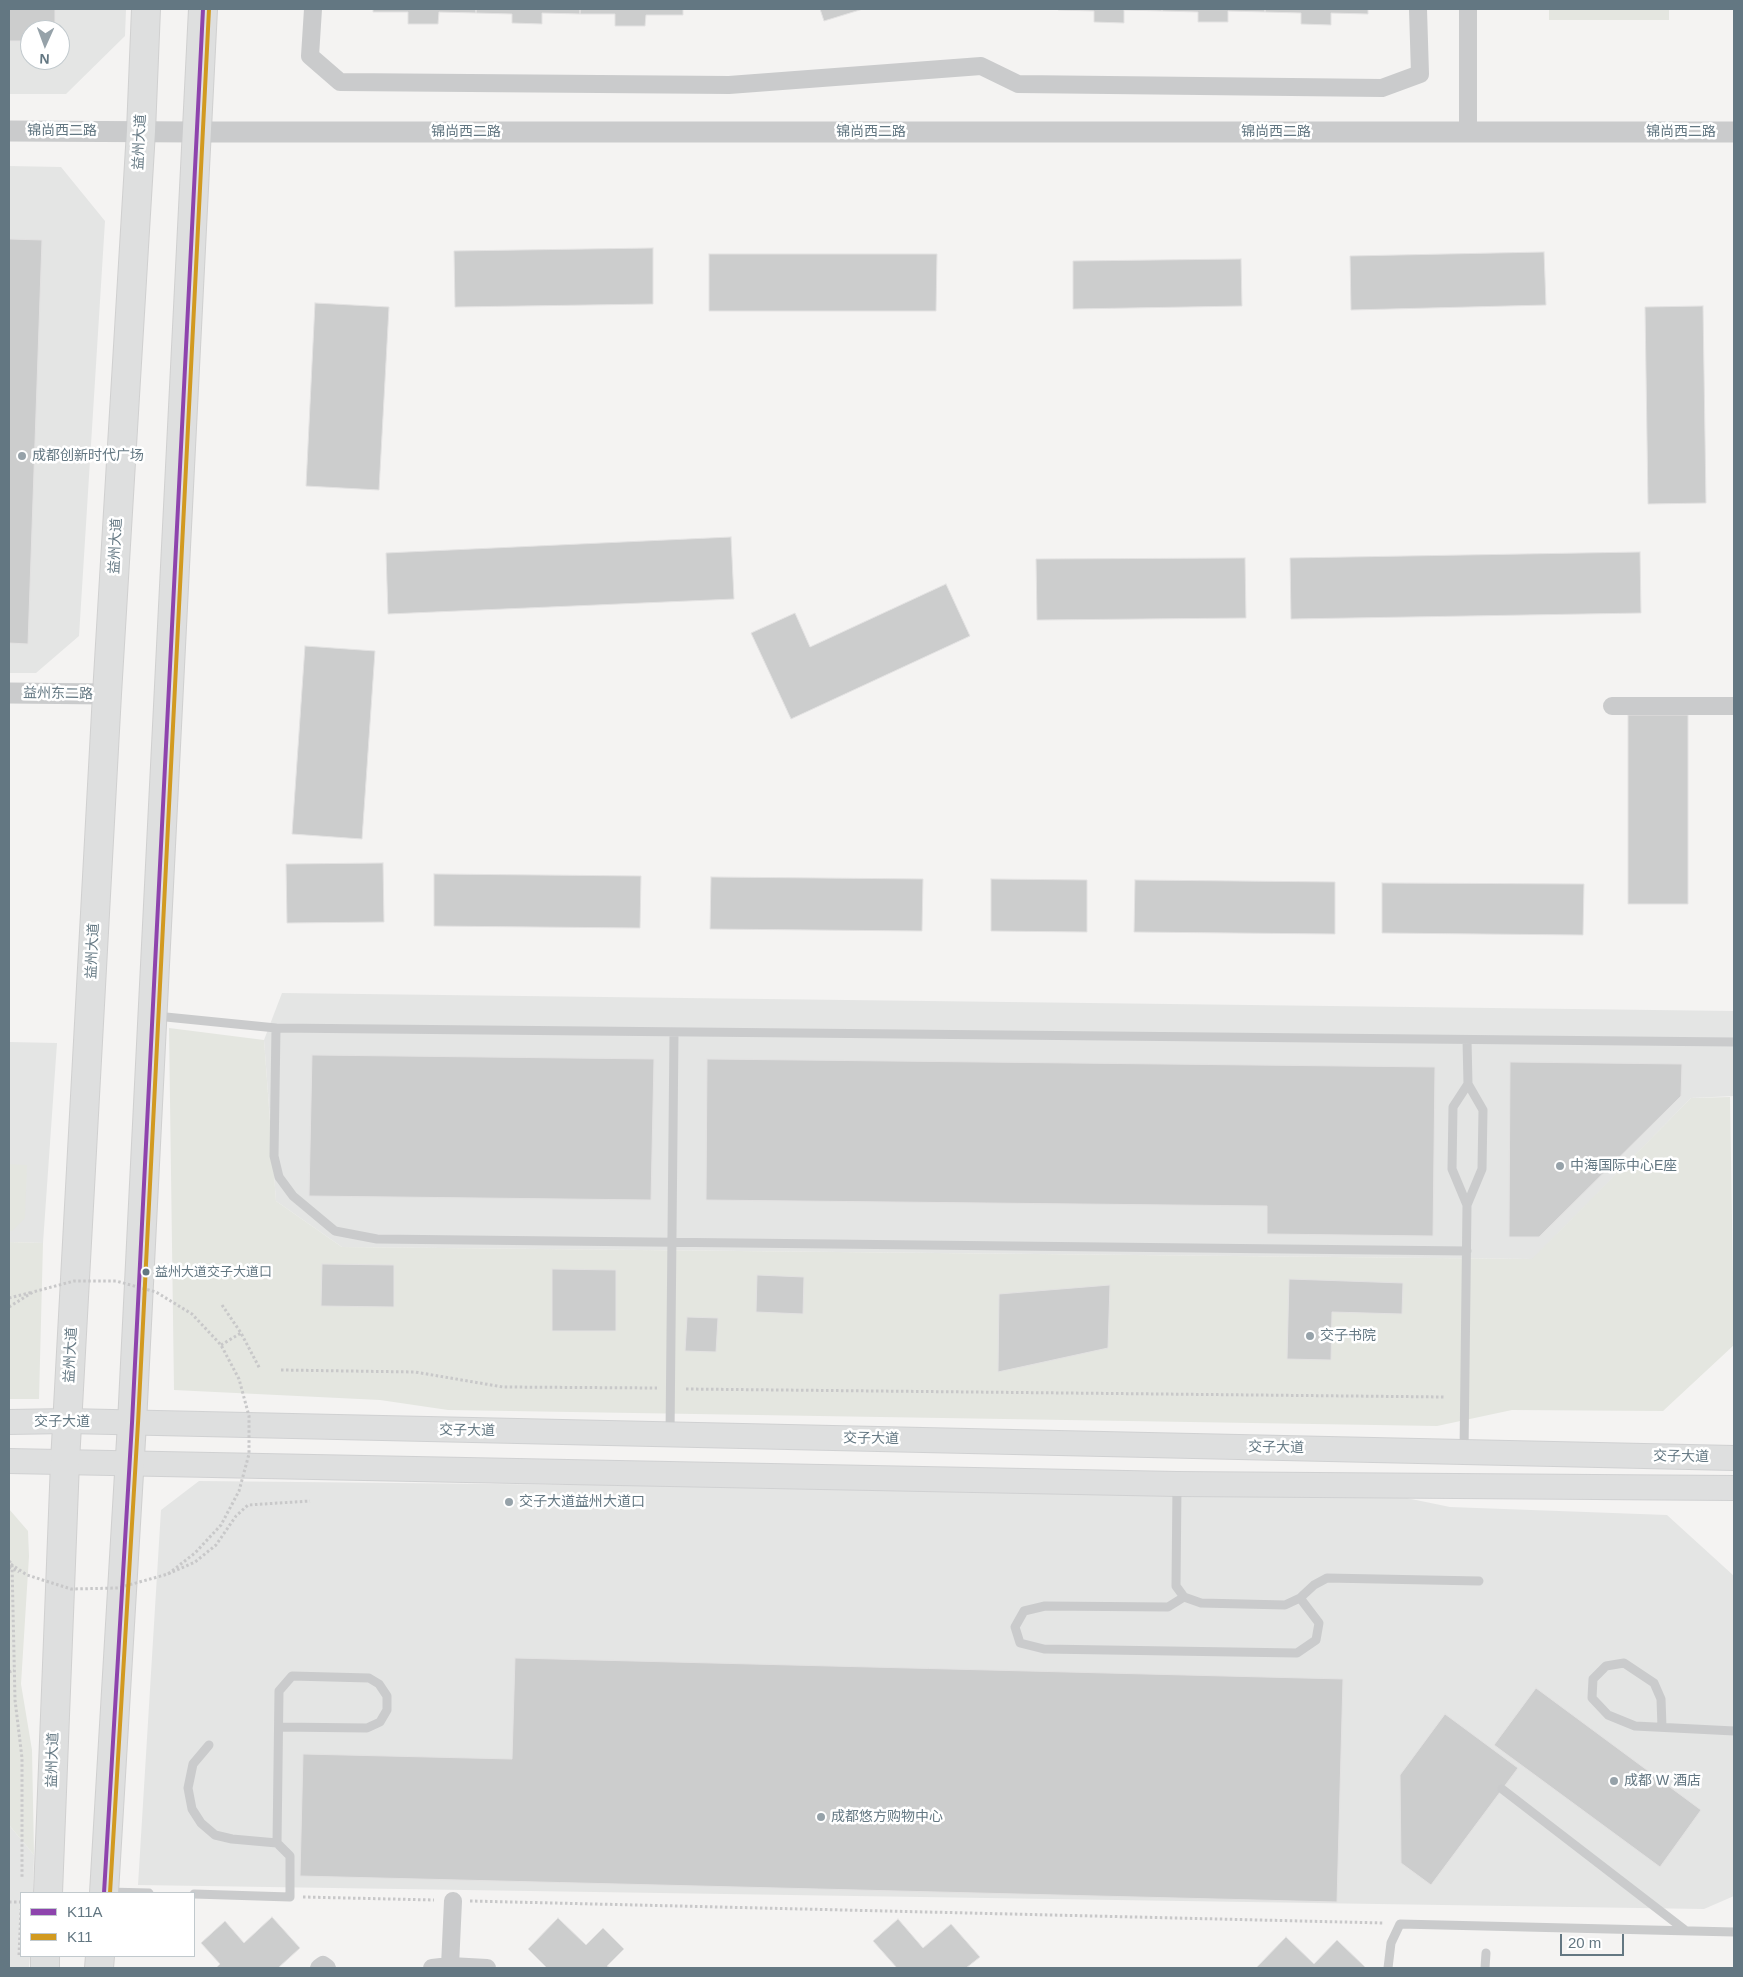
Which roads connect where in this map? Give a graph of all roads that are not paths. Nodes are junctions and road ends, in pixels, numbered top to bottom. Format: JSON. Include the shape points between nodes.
{"nodes":[{"id":1,"x":146,"y":9,"type":"edge"},
{"id":2,"x":203,"y":9,"type":"edge"},
{"id":3,"x":313,"y":9,"type":"edge"},
{"id":4,"x":1418,"y":9,"type":"edge"},
{"id":5,"x":1468,"y":9,"type":"edge"},
{"id":6,"x":9,"y":131,"type":"edge"},
{"id":7,"x":141,"y":131,"type":"junction"},
{"id":8,"x":195,"y":132,"type":"junction"},
{"id":9,"x":1468,"y":132,"type":"junction"},
{"id":10,"x":1734,"y":132,"type":"edge"},
{"id":11,"x":9,"y":693,"type":"edge"},
{"id":12,"x":107,"y":694,"type":"junction"},
{"id":13,"x":1612,"y":706,"type":"dead end"},
{"id":14,"x":1734,"y":706,"type":"edge"},
{"id":15,"x":151,"y":1015,"type":"junction"},
{"id":16,"x":276,"y":1028,"type":"junction"},
{"id":17,"x":674,"y":1032,"type":"junction"},
{"id":18,"x":1467,"y":1040,"type":"junction"},
{"id":19,"x":1734,"y":1042,"type":"edge"},
{"id":20,"x":1468,"y":1084,"type":"junction"},
{"id":21,"x":1467,"y":1205,"type":"junction"},
{"id":22,"x":672,"y":1242,"type":"junction"},
{"id":23,"x":1467,"y":1251,"type":"junction"},
{"id":24,"x":67,"y":1421,"type":"junction"},
{"id":25,"x":9,"y":1422,"type":"edge"},
{"id":26,"x":132,"y":1423,"type":"junction"},
{"id":27,"x":670,"y":1435,"type":"junction"},
{"id":28,"x":1464,"y":1452,"type":"junction"},
{"id":29,"x":1734,"y":1458,"type":"edge"},
{"id":30,"x":9,"y":1461,"type":"edge"},
{"id":31,"x":65,"y":1462,"type":"junction"},
{"id":32,"x":129,"y":1463,"type":"junction"},
{"id":33,"x":1177,"y":1484,"type":"junction"},
{"id":34,"x":1734,"y":1488,"type":"edge"},
{"id":35,"x":1479,"y":1580,"type":"dead end"},
{"id":36,"x":1184,"y":1597,"type":"junction"},
{"id":37,"x":1300,"y":1598,"type":"junction"},
{"id":38,"x":279,"y":1727,"type":"junction"},
{"id":39,"x":1662,"y":1727,"type":"junction"},
{"id":40,"x":1734,"y":1731,"type":"edge"},
{"id":41,"x":209,"y":1745,"type":"dead end"},
{"id":42,"x":1502,"y":1789,"type":"dead end"},
{"id":43,"x":277,"y":1843,"type":"junction"},
{"id":44,"x":48,"y":1892,"type":"edge"},
{"id":45,"x":104,"y":1892,"type":"edge"},
{"id":46,"x":195,"y":1894,"type":"edge"},
{"id":47,"x":453,"y":1900,"type":"road end"},
{"id":48,"x":1685,"y":1931,"type":"junction"},
{"id":49,"x":1734,"y":1932,"type":"edge"},
{"id":50,"x":1486,"y":1953,"type":"dead end"},
{"id":51,"x":32,"y":1957,"type":"edge"},
{"id":52,"x":450,"y":1966,"type":"junction"},
{"id":53,"x":45,"y":1968,"type":"edge"},
{"id":54,"x":319,"y":1968,"type":"edge"},
{"id":55,"x":327,"y":1968,"type":"edge"},
{"id":56,"x":432,"y":1968,"type":"edge"},
{"id":57,"x":487,"y":1968,"type":"edge"},
{"id":58,"x":1388,"y":1968,"type":"edge"},
{"id":59,"x":1485,"y":1968,"type":"edge"}],
"edges":[{"from":1,"to":7,"type":"main road","name":"益州大道"},
{"from":2,"to":8,"type":"main road"},
{"from":3,"to":4,"type":"street","via":[[310,56],[340,82],[729,85],[981,66],[1018,84],[1382,88],[1420,74]]},
{"from":5,"to":9,"type":"street"},
{"from":6,"to":7,"type":"street","name":"锦尚西二路"},
{"from":7,"to":8,"type":"street","name":"锦尚西二路"},
{"from":7,"to":12,"type":"main road","name":"益州大道"},
{"from":8,"to":9,"type":"street","name":"锦尚西二路"},
{"from":8,"to":15,"type":"main road"},
{"from":9,"to":10,"type":"street","name":"锦尚西二路"},
{"from":11,"to":12,"type":"street","name":"益州东二路"},
{"from":12,"to":24,"type":"main road","name":"益州大道"},
{"from":13,"to":14,"type":"street"},
{"from":15,"to":16,"type":"lane"},
{"from":15,"to":26,"type":"main road"},
{"from":16,"to":17,"type":"lane"},
{"from":16,"to":22,"type":"lane","via":[[274,1156],[279,1177],[293,1196],[335,1231],[377,1238]]},
{"from":17,"to":18,"type":"lane"},
{"from":17,"to":22,"type":"lane"},
{"from":18,"to":19,"type":"lane"},
{"from":18,"to":20,"type":"lane"},
{"from":20,"to":21,"type":"lane","via":[[1453,1107],[1452,1116],[1452,1169]]},
{"from":20,"to":21,"type":"lane","via":[[1484,1110],[1482,1169]]},
{"from":21,"to":23,"type":"lane"},
{"from":22,"to":23,"type":"lane"},
{"from":22,"to":27,"type":"lane"},
{"from":23,"to":28,"type":"lane"},
{"from":24,"to":25,"type":"main road","name":"交子大道"},
{"from":24,"to":26,"type":"main road","name":"交子大道"},
{"from":24,"to":31,"type":"main road","name":"益州大道"},
{"from":26,"to":27,"type":"main road","name":"交子大道"},
{"from":26,"to":32,"type":"main road"},
{"from":27,"to":28,"type":"main road","name":"交子大道"},
{"from":28,"to":29,"type":"main road","name":"交子大道"},
{"from":30,"to":31,"type":"main road"},
{"from":31,"to":32,"type":"main road"},
{"from":31,"to":44,"type":"main road","name":"益州大道"},
{"from":32,"to":33,"type":"main road"},
{"from":32,"to":45,"type":"main road"},
{"from":33,"to":34,"type":"main road"},
{"from":33,"to":36,"type":"lane","via":[[1176,1586]]},
{"from":35,"to":37,"type":"lane","via":[[1328,1578]]},
{"from":36,"to":37,"type":"lane","via":[[1201,1603],[1285,1605]]},
{"from":36,"to":37,"type":"lane","via":[[1168,1607],[1045,1606],[1024,1611],[1015,1627],[1020,1644],[1044,1649],[1297,1653],[1316,1640],[1319,1623]]},
{"from":38,"to":38,"type":"lane","via":[[279,1691],[292,1676],[369,1678],[379,1684],[387,1696],[387,1710],[380,1722],[367,1728]]},
{"from":38,"to":43,"type":"lane"},
{"from":39,"to":39,"type":"lane","via":[[1635,1726],[1608,1715],[1592,1698],[1593,1679],[1606,1666],[1624,1663],[1654,1684],[1661,1699]]},
{"from":39,"to":40,"type":"lane"},
{"from":41,"to":43,"type":"lane","via":[[193,1764],[188,1788],[192,1809],[201,1823],[215,1835]]},
{"from":42,"to":48,"type":"lane"},
{"from":43,"to":46,"type":"lane","via":[[290,1856],[290,1897]]},
{"from":47,"to":52,"type":"street"},
{"from":48,"to":49,"type":"lane"},
{"from":48,"to":58,"type":"lane","via":[[1400,1924],[1391,1943]]},
{"from":50,"to":59,"type":"lane"},
{"from":51,"to":53,"type":"main road"},
{"from":52,"to":56,"type":"street"},
{"from":52,"to":57,"type":"street"},
{"from":54,"to":55,"type":"street","via":[[323,1965]]}]}
